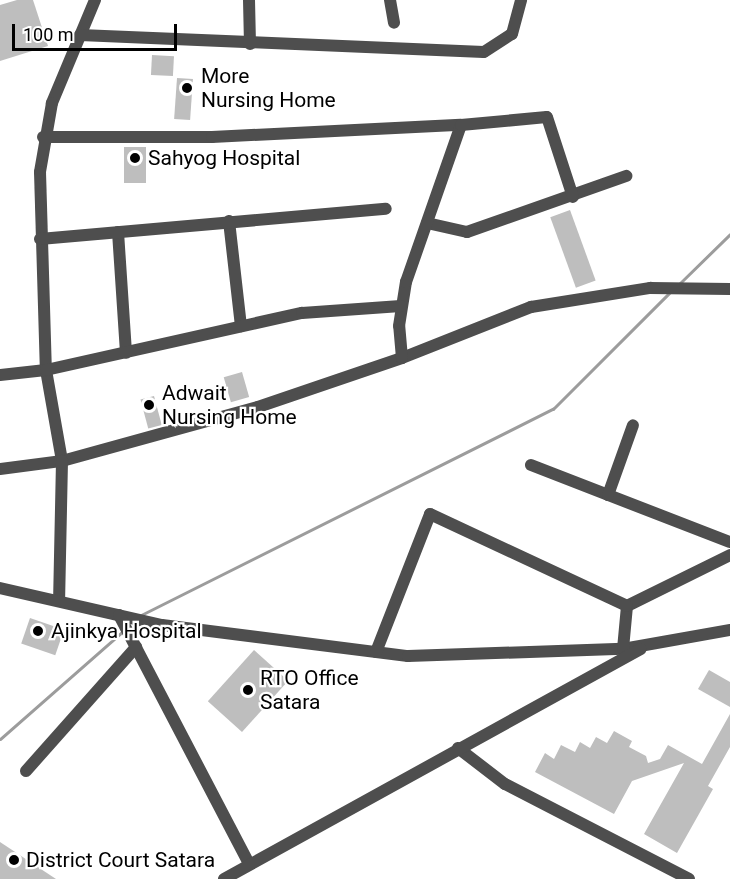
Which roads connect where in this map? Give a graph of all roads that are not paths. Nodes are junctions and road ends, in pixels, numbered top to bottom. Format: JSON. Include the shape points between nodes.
{"nodes":[{"id":1,"x":95,"y":0,"type":"edge"},
{"id":2,"x":249,"y":0,"type":"edge"},
{"id":3,"x":390,"y":0,"type":"edge"},
{"id":4,"x":521,"y":0,"type":"edge"},
{"id":5,"x":394,"y":23,"type":"dead end"},
{"id":6,"x":80,"y":35,"type":"junction"},
{"id":7,"x":250,"y":44,"type":"junction"},
{"id":8,"x":461,"y":125,"type":"junction"},
{"id":9,"x":43,"y":137,"type":"junction"},
{"id":10,"x":626,"y":176,"type":"dead end"},
{"id":11,"x":573,"y":197,"type":"junction"},
{"id":12,"x":386,"y":208,"type":"dead end"},
{"id":13,"x":229,"y":221,"type":"junction"},
{"id":14,"x":427,"y":223,"type":"junction"},
{"id":15,"x":118,"y":232,"type":"junction"},
{"id":16,"x":40,"y":239,"type":"junction"},
{"id":17,"x":730,"y":289,"type":"edge"},
{"id":18,"x":401,"y":306,"type":"junction"},
{"id":19,"x":242,"y":326,"type":"junction"},
{"id":20,"x":126,"y":353,"type":"junction"},
{"id":21,"x":402,"y":358,"type":"junction"},
{"id":22,"x":46,"y":370,"type":"junction"},
{"id":23,"x":0,"y":375,"type":"edge"},
{"id":24,"x":633,"y":425,"type":"dead end"},
{"id":25,"x":62,"y":461,"type":"junction"},
{"id":26,"x":531,"y":465,"type":"dead end"},
{"id":27,"x":0,"y":470,"type":"edge"},
{"id":28,"x":608,"y":495,"type":"junction"},
{"id":29,"x":730,"y":542,"type":"edge"},
{"id":30,"x":730,"y":555,"type":"edge"},
{"id":31,"x":0,"y":588,"type":"edge"},
{"id":32,"x":59,"y":601,"type":"junction"},
{"id":33,"x":627,"y":606,"type":"junction"},
{"id":34,"x":119,"y":615,"type":"junction"},
{"id":35,"x":730,"y":630,"type":"edge"},
{"id":36,"x":647,"y":645,"type":"junction"},
{"id":37,"x":136,"y":647,"type":"junction"},
{"id":38,"x":623,"y":649,"type":"junction"},
{"id":39,"x":376,"y":652,"type":"junction"},
{"id":40,"x":458,"y":748,"type":"junction"},
{"id":41,"x":26,"y":771,"type":"dead end"},
{"id":42,"x":248,"y":862,"type":"junction"},
{"id":43,"x":224,"y":879,"type":"edge"},
{"id":44,"x":689,"y":879,"type":"edge"}],
"edges":[{"from":1,"to":6,"type":"street"},
{"from":2,"to":7,"type":"street"},
{"from":3,"to":5,"type":"street"},
{"from":4,"to":7,"type":"street","via":[[512,34],[484,52]]},
{"from":6,"to":7,"type":"street"},
{"from":6,"to":9,"type":"street"},
{"from":8,"to":9,"type":"street","via":[[212,137]]},
{"from":8,"to":11,"type":"street","via":[[547,117]]},
{"from":8,"to":14,"type":"street"},
{"from":9,"to":16,"type":"street"},
{"from":10,"to":11,"type":"street"},
{"from":11,"to":14,"type":"street","via":[[467,232]]},
{"from":12,"to":13,"type":"street"},
{"from":13,"to":15,"type":"street"},
{"from":13,"to":19,"type":"street"},
{"from":14,"to":18,"type":"street"},
{"from":15,"to":16,"type":"street"},
{"from":15,"to":20,"type":"street"},
{"from":16,"to":22,"type":"street"},
{"from":17,"to":21,"type":"street","via":[[650,288],[589,294],[531,307]]},
{"from":18,"to":19,"type":"street","via":[[302,313]]},
{"from":18,"to":21,"type":"street"},
{"from":19,"to":20,"type":"street"},
{"from":20,"to":22,"type":"street"},
{"from":21,"to":25,"type":"street","via":[[258,407]]},
{"from":22,"to":23,"type":"street"},
{"from":22,"to":25,"type":"street"},
{"from":24,"to":28,"type":"street"},
{"from":25,"to":27,"type":"street"},
{"from":25,"to":32,"type":"street"},
{"from":26,"to":28,"type":"street"},
{"from":28,"to":29,"type":"street"},
{"from":30,"to":33,"type":"street"},
{"from":31,"to":32,"type":"street"},
{"from":32,"to":34,"type":"street"},
{"from":33,"to":38,"type":"street"},
{"from":33,"to":39,"type":"street","via":[[430,514]]},
{"from":34,"to":37,"type":"street"},
{"from":34,"to":39,"type":"street","via":[[162,625]]},
{"from":35,"to":36,"type":"street"},
{"from":36,"to":38,"type":"street"},
{"from":36,"to":40,"type":"street","via":[[551,703]]},
{"from":37,"to":41,"type":"street"},
{"from":37,"to":42,"type":"street"},
{"from":38,"to":39,"type":"street","via":[[408,656]]},
{"from":40,"to":42,"type":"street"},
{"from":40,"to":44,"type":"street","via":[[505,784]]},
{"from":42,"to":43,"type":"street"}]}
